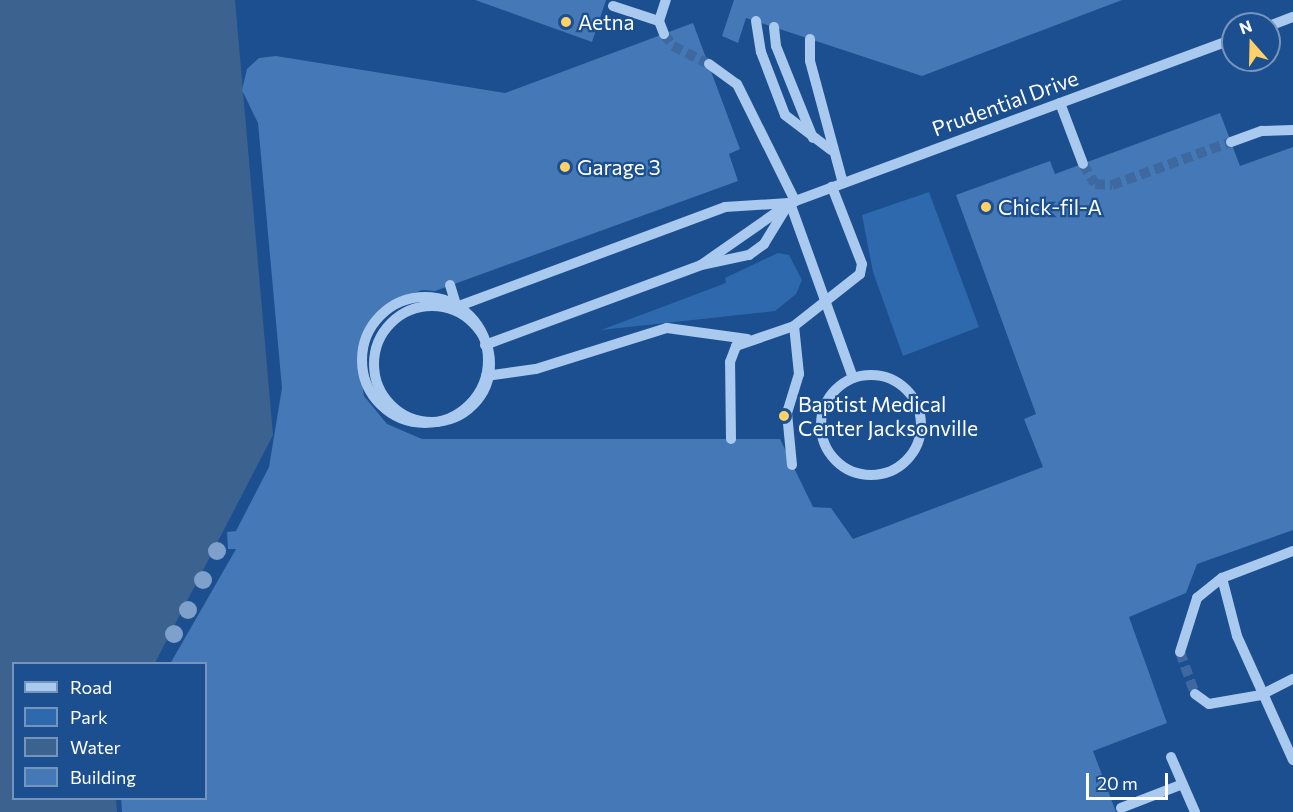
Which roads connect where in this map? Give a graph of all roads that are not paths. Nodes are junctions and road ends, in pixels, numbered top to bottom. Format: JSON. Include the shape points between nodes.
{"nodes":[{"id":1,"x":666,"y":0,"type":"edge"},
{"id":2,"x":613,"y":6,"type":"dead end"},
{"id":3,"x":659,"y":21,"type":"junction"},
{"id":4,"x":756,"y":21,"type":"dead end"},
{"id":5,"x":774,"y":27,"type":"dead end"},
{"id":6,"x":664,"y":34,"type":"tunnel mouth"},
{"id":7,"x":810,"y":39,"type":"dead end"},
{"id":8,"x":1221,"y":43,"type":"edge"},
{"id":9,"x":709,"y":64,"type":"tunnel mouth"},
{"id":10,"x":1060,"y":103,"type":"junction"},
{"id":11,"x":1293,"y":130,"type":"edge"},
{"id":12,"x":813,"y":138,"type":"junction"},
{"id":13,"x":1231,"y":142,"type":"tunnel mouth"},
{"id":14,"x":831,"y":150,"type":"junction"},
{"id":15,"x":1083,"y":164,"type":"tunnel mouth"},
{"id":16,"x":838,"y":185,"type":"junction"},
{"id":17,"x":792,"y":202,"type":"junction"},
{"id":18,"x":701,"y":265,"type":"junction"},
{"id":19,"x":450,"y":285,"type":"dead end"},
{"id":20,"x":824,"y":298,"type":"junction"},
{"id":21,"x":457,"y":307,"type":"junction"},
{"id":22,"x":794,"y":326,"type":"junction"},
{"id":23,"x":747,"y":339,"type":"junction"},
{"id":24,"x":485,"y":345,"type":"junction"},
{"id":25,"x":486,"y":376,"type":"junction"},
{"id":26,"x":853,"y":378,"type":"junction"},
{"id":27,"x":731,"y":439,"type":"dead end"},
{"id":28,"x":792,"y":465,"type":"dead end"},
{"id":29,"x":1293,"y":552,"type":"edge"},
{"id":30,"x":1222,"y":578,"type":"junction"},
{"id":31,"x":1180,"y":652,"type":"tunnel mouth"},
{"id":32,"x":1293,"y":679,"type":"edge"},
{"id":33,"x":1195,"y":694,"type":"dead end"},
{"id":34,"x":1261,"y":695,"type":"junction"},
{"id":35,"x":1171,"y":757,"type":"dead end"},
{"id":36,"x":1293,"y":760,"type":"edge"},
{"id":37,"x":1183,"y":784,"type":"junction"},
{"id":38,"x":1121,"y":808,"type":"dead end"},
{"id":39,"x":1195,"y":812,"type":"edge"}],
"edges":[{"from":1,"to":3,"type":"street"},
{"from":2,"to":3,"type":"street"},
{"from":3,"to":6,"type":"street"},
{"from":4,"to":12,"type":"street","via":[[785,115]]},
{"from":5,"to":12,"type":"street"},
{"from":7,"to":14,"type":"street","via":[[810,61],[826,110]]},
{"from":8,"to":10,"type":"street","name":"Prudential Drive"},
{"from":9,"to":17,"type":"street","via":[[737,84]]},
{"from":10,"to":15,"type":"street"},
{"from":10,"to":16,"type":"street","name":"Prudential Drive"},
{"from":11,"to":13,"type":"street","via":[[1262,131]]},
{"from":12,"to":14,"type":"street"},
{"from":14,"to":16,"type":"street"},
{"from":16,"to":17,"type":"street","name":"Prudential Drive"},
{"from":16,"to":20,"type":"street","via":[[862,264],[852,286]]},
{"from":17,"to":18,"type":"street"},
{"from":17,"to":18,"type":"street","via":[[757,250],[731,262]]},
{"from":17,"to":20,"type":"street"},
{"from":17,"to":21,"type":"street","via":[[725,207]]},
{"from":18,"to":24,"type":"street"},
{"from":19,"to":21,"type":"street"},
{"from":20,"to":22,"type":"street"},
{"from":20,"to":26,"type":"street"},
{"from":21,"to":24,"type":"street","via":[[471,320]]},
{"from":21,"to":24,"type":"street","via":[[417,308],[385,330],[374,367],[388,402],[402,414],[440,422],[473,405],[490,372]]},
{"from":21,"to":25,"type":"street","via":[[481,330],[488,349]]},
{"from":21,"to":25,"type":"street","via":[[437,294],[411,299],[375,322],[362,363],[372,394],[396,417],[436,422],[471,404]]},
{"from":22,"to":23,"type":"street"},
{"from":22,"to":28,"type":"street","via":[[799,374],[787,423]]},
{"from":23,"to":25,"type":"street","via":[[667,328],[536,369]]},
{"from":23,"to":27,"type":"street","via":[[736,346],[730,362]]},
{"from":26,"to":26,"type":"street","via":[[825,406],[822,438],[847,469],[871,475],[887,472],[917,446],[918,406],[890,378]]},
{"from":29,"to":30,"type":"street"},
{"from":30,"to":31,"type":"street","via":[[1197,598]]},
{"from":30,"to":34,"type":"street","via":[[1237,636]]},
{"from":32,"to":34,"type":"street"},
{"from":33,"to":34,"type":"street","via":[[1209,704]]},
{"from":34,"to":36,"type":"street"},
{"from":35,"to":37,"type":"street"},
{"from":37,"to":38,"type":"street"},
{"from":37,"to":39,"type":"street"}]}
